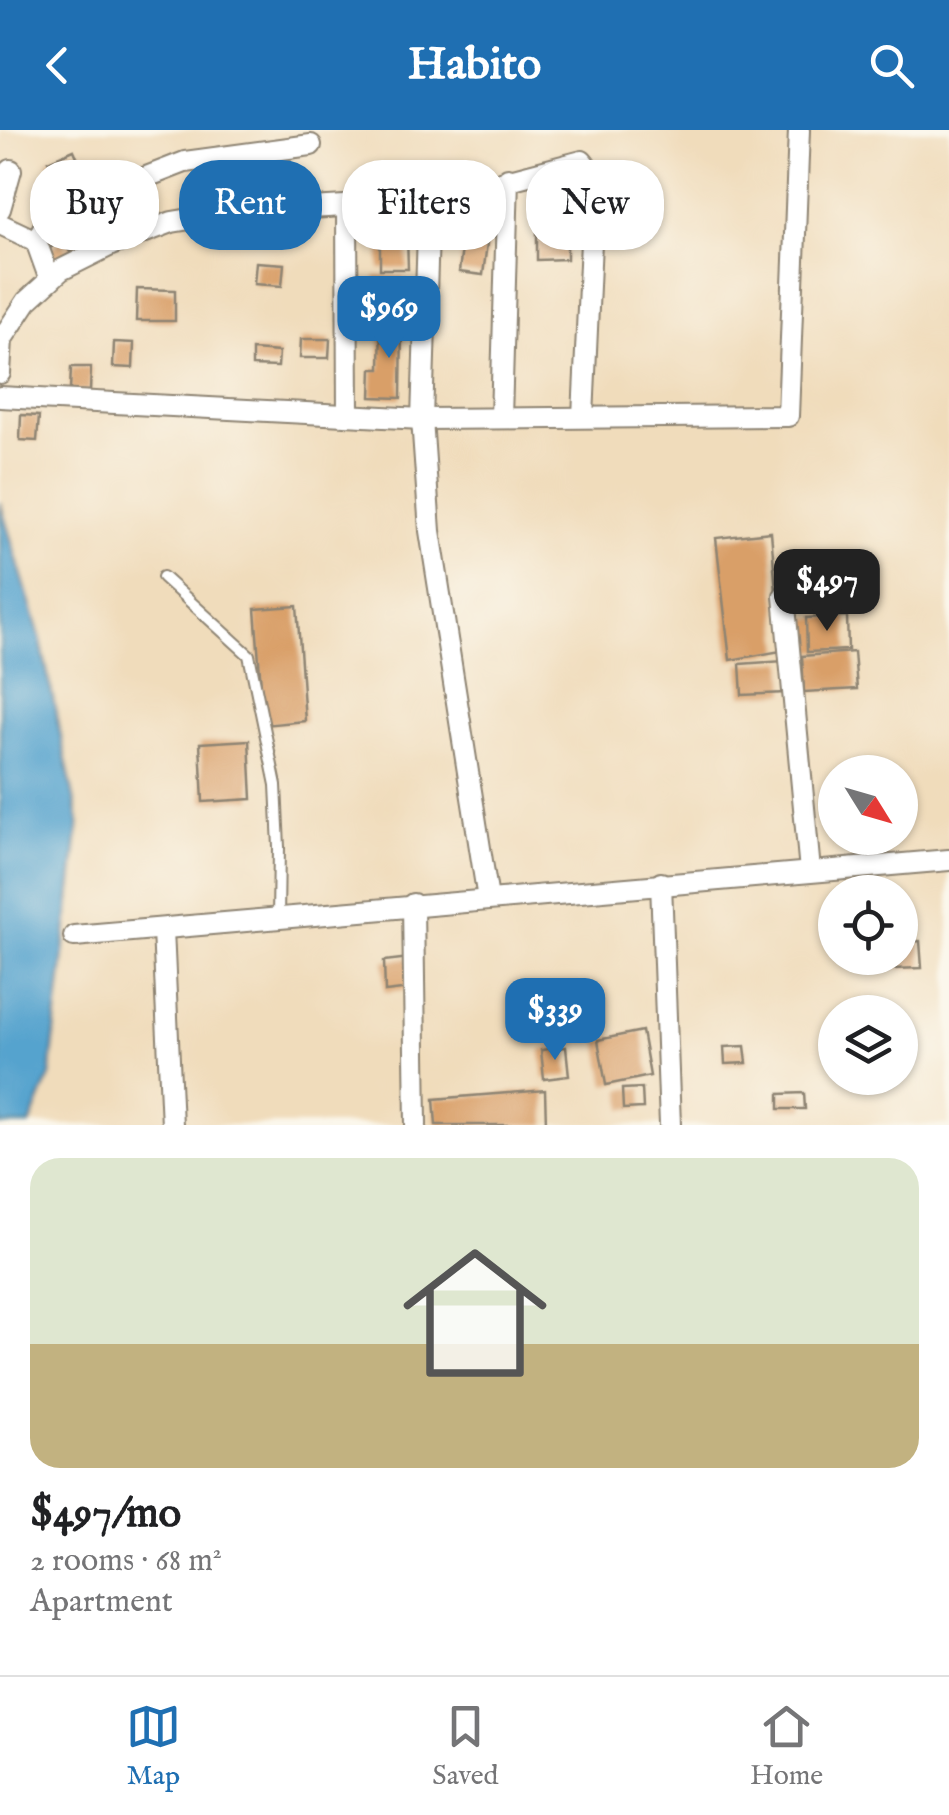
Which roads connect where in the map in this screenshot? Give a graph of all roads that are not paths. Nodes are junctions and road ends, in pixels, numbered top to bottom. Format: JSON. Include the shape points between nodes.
{"nodes":[{"id":1,"x":798,"y":130,"type":"edge"},
{"id":2,"x":311,"y":144,"type":"dead end"},
{"id":3,"x":12,"y":170,"type":"dead end"},
{"id":4,"x":159,"y":172,"type":"edge"},
{"id":5,"x":508,"y":178,"type":"joint"},
{"id":6,"x":342,"y":206,"type":"edge"},
{"id":7,"x":0,"y":209,"type":"edge"},
{"id":8,"x":0,"y":224,"type":"edge"},
{"id":9,"x":30,"y":238,"type":"edge"},
{"id":10,"x":39,"y":250,"type":"edge"},
{"id":11,"x":347,"y":250,"type":"edge"},
{"id":12,"x":427,"y":250,"type":"edge"},
{"id":13,"x":50,"y":280,"type":"junction"},
{"id":14,"x":0,"y":373,"type":"edge"},
{"id":15,"x":0,"y":397,"type":"edge"},
{"id":16,"x":348,"y":415,"type":"junction"},
{"id":17,"x":501,"y":418,"type":"junction"},
{"id":18,"x":583,"y":418,"type":"junction"},
{"id":19,"x":422,"y":419,"type":"junction"},
{"id":20,"x":164,"y":578,"type":"dead end"},
{"id":21,"x":784,"y":596,"type":"dead end"},
{"id":22,"x":949,"y":860,"type":"edge"},
{"id":23,"x":810,"y":871,"type":"junction"},
{"id":24,"x":661,"y":883,"type":"junction"},
{"id":25,"x":488,"y":899,"type":"junction"},
{"id":26,"x":413,"y":904,"type":"junction"},
{"id":27,"x":278,"y":918,"type":"junction"},
{"id":28,"x":163,"y":930,"type":"junction"},
{"id":29,"x":74,"y":936,"type":"dead end"},
{"id":30,"x":172,"y":1125,"type":"edge"},
{"id":31,"x":416,"y":1125,"type":"edge"},
{"id":32,"x":670,"y":1125,"type":"edge"}],
"edges":[{"from":1,"to":18,"type":"street","via":[[788,416]]},
{"from":2,"to":4,"type":"street","via":[[184,162]]},
{"from":3,"to":7,"type":"street"},
{"from":5,"to":17,"type":"street"},
{"from":5,"to":18,"type":"street","via":[[582,161],[594,176]]},
{"from":6,"to":13,"type":"street","via":[[172,222],[111,245]]},
{"from":8,"to":9,"type":"street"},
{"from":10,"to":13,"type":"street"},
{"from":11,"to":16,"type":"street"},
{"from":12,"to":19,"type":"street"},
{"from":13,"to":14,"type":"street","via":[[2,339]]},
{"from":15,"to":16,"type":"street"},
{"from":16,"to":19,"type":"street"},
{"from":17,"to":18,"type":"street"},
{"from":17,"to":19,"type":"street"},
{"from":19,"to":25,"type":"street","via":[[430,531]]},
{"from":20,"to":27,"type":"lane","via":[[248,655],[276,784]]},
{"from":21,"to":23,"type":"street"},
{"from":22,"to":23,"type":"street"},
{"from":23,"to":24,"type":"street"},
{"from":24,"to":25,"type":"street"},
{"from":24,"to":32,"type":"street"},
{"from":25,"to":26,"type":"street"},
{"from":26,"to":27,"type":"street"},
{"from":26,"to":31,"type":"street"},
{"from":27,"to":28,"type":"street"},
{"from":28,"to":29,"type":"street"},
{"from":28,"to":30,"type":"street"}]}
